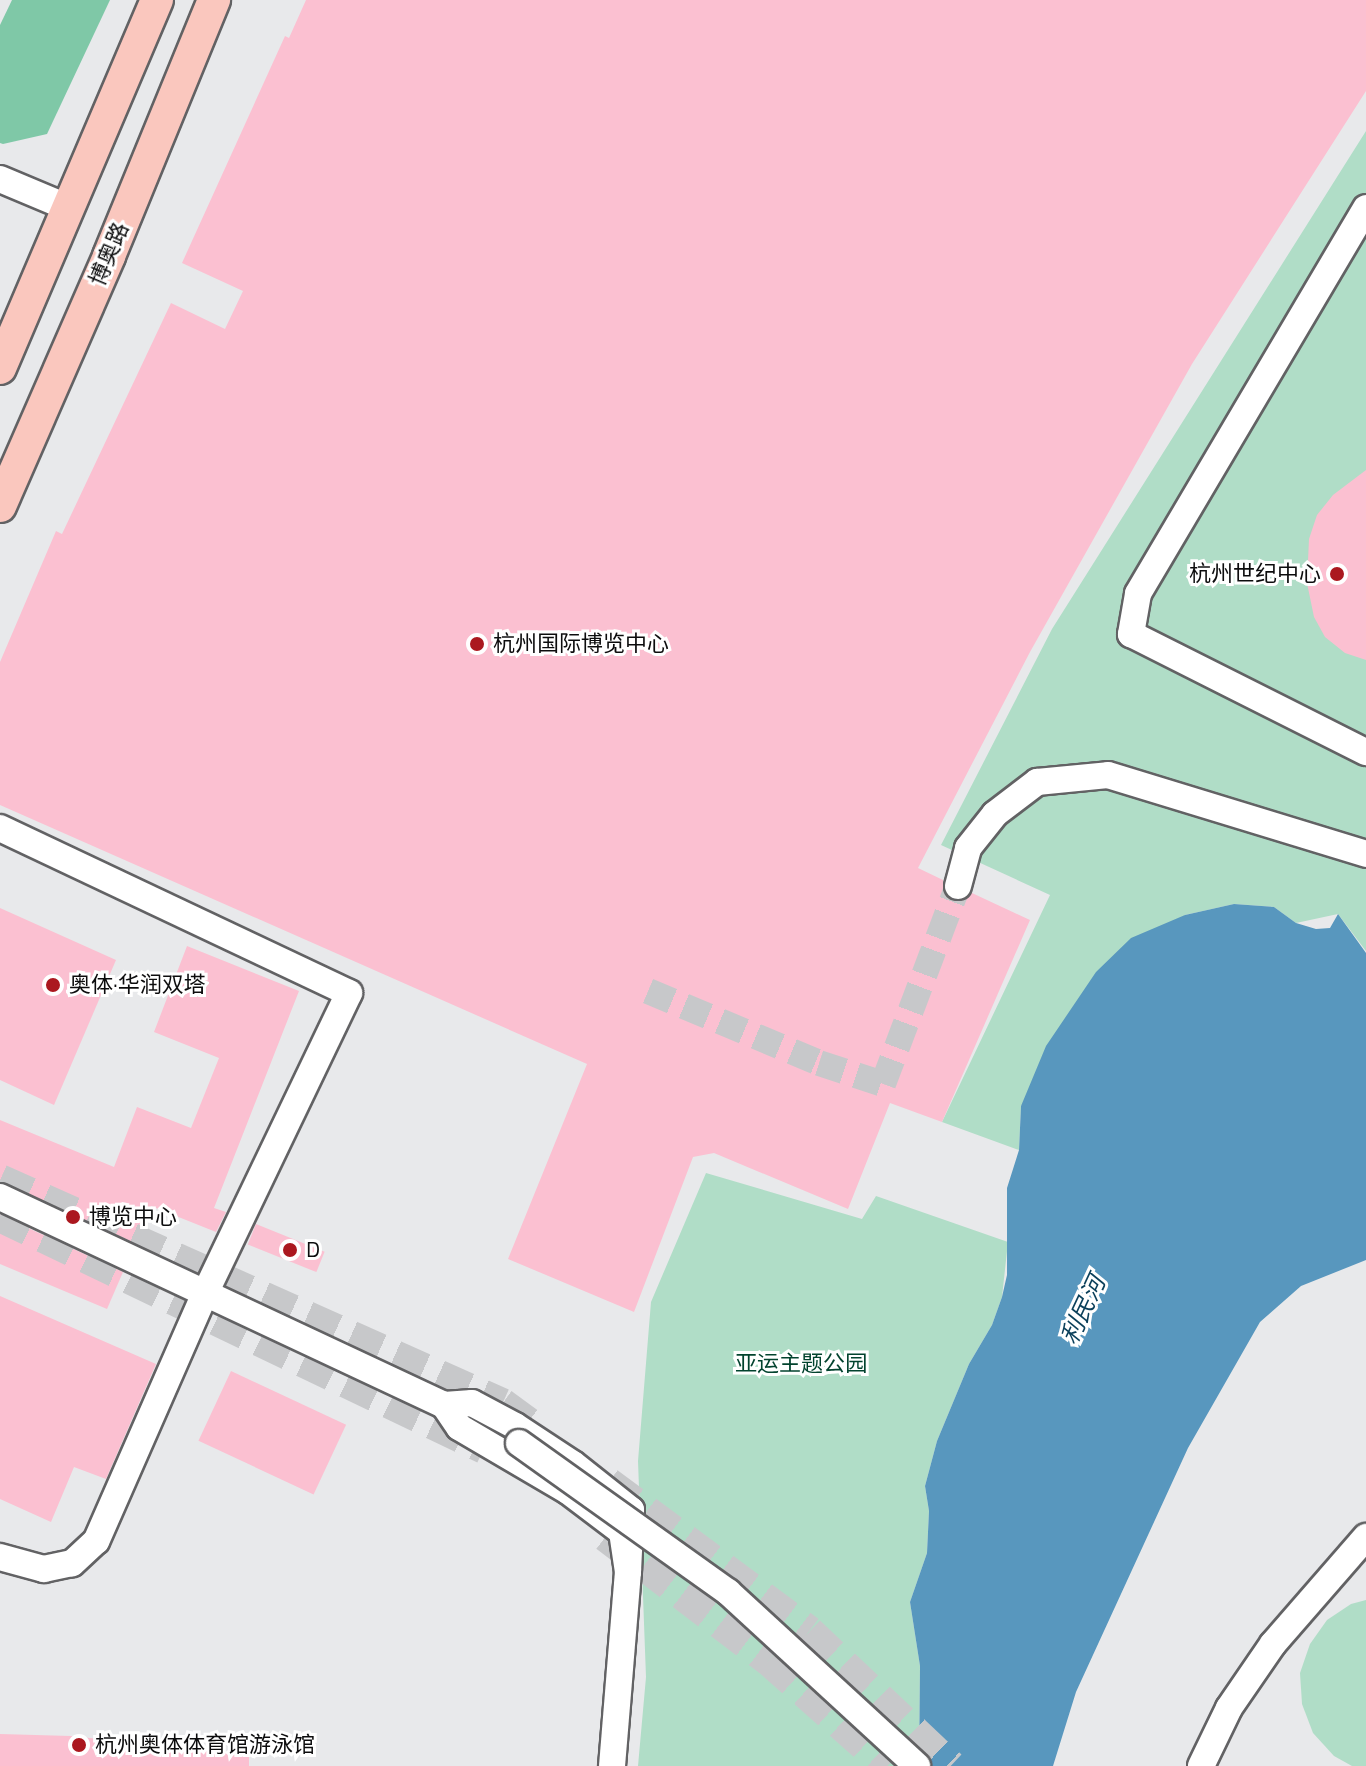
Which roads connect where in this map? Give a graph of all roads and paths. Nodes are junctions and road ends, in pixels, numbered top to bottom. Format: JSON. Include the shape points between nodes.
{"nodes":[{"id":1,"x":157,"y":0,"type":"edge"},
{"id":2,"x":214,"y":0,"type":"edge"},
{"id":3,"x":0,"y":179,"type":"edge"},
{"id":4,"x":67,"y":207,"type":"junction"},
{"id":5,"x":1366,"y":208,"type":"edge"},
{"id":6,"x":0,"y":368,"type":"edge"},
{"id":7,"x":0,"y":506,"type":"edge"},
{"id":8,"x":1366,"y":752,"type":"edge"},
{"id":9,"x":0,"y":828,"type":"edge"},
{"id":10,"x":1366,"y":854,"type":"edge"},
{"id":11,"x":958,"y":886,"type":"tunnel mouth"},
{"id":12,"x":0,"y":1197,"type":"edge"},
{"id":13,"x":206,"y":1291,"type":"junction"},
{"id":14,"x":519,"y":1443,"type":"tunnel mouth"},
{"id":15,"x":1366,"y":1537,"type":"edge"},
{"id":16,"x":0,"y":1557,"type":"edge"},
{"id":17,"x":612,"y":1766,"type":"edge"},
{"id":18,"x":917,"y":1766,"type":"edge"},
{"id":19,"x":1201,"y":1766,"type":"edge"}],
"edges":[{"from":1,"to":4,"type":"main road"},
{"from":2,"to":7,"type":"main road","name":"博奥路"},
{"from":3,"to":4,"type":"street"},
{"from":4,"to":6,"type":"main road"},
{"from":5,"to":8,"type":"street","via":[[1138,594],[1131,634]]},
{"from":9,"to":13,"type":"street","via":[[349,993]]},
{"from":10,"to":11,"type":"street","via":[[1108,775],[1037,782],[995,814],[968,848]]},
{"from":12,"to":13,"type":"street"},
{"from":13,"to":16,"type":"street","via":[[96,1541],[72,1563],[44,1569]]},
{"from":13,"to":17,"type":"street","via":[[444,1405],[459,1427],[568,1491],[622,1532],[628,1572]]},
{"from":14,"to":18,"type":"street","bridge":true,"via":[[728,1592]]},
{"from":15,"to":19,"type":"street","via":[[1273,1644],[1229,1708]]}]}
